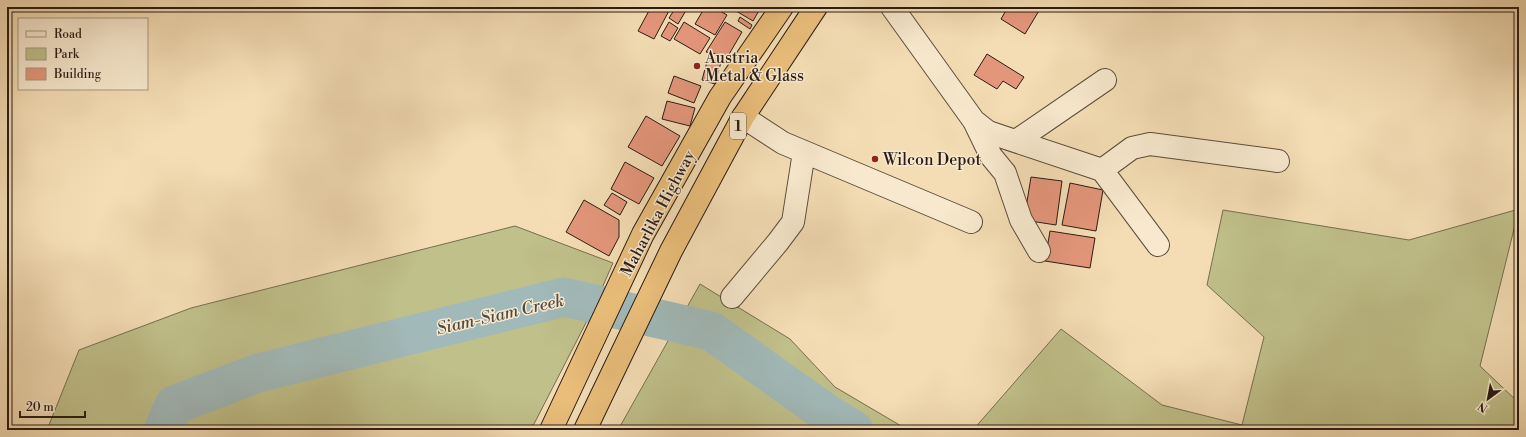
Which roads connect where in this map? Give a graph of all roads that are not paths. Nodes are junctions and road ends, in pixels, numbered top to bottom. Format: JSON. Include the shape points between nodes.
{"nodes":[{"id":1,"x":782,"y":7,"type":"edge"},
{"id":2,"x":816,"y":7,"type":"edge"},
{"id":3,"x":892,"y":7,"type":"edge"},
{"id":4,"x":1105,"y":80,"type":"dead end"},
{"id":5,"x":743,"y":117,"type":"junction"},
{"id":6,"x":974,"y":121,"type":"junction"},
{"id":7,"x":1016,"y":141,"type":"junction"},
{"id":8,"x":804,"y":152,"type":"junction"},
{"id":9,"x":1278,"y":161,"type":"dead end"},
{"id":10,"x":1102,"y":170,"type":"junction"},
{"id":11,"x":971,"y":222,"type":"dead end"},
{"id":12,"x":1158,"y":245,"type":"dead end"},
{"id":13,"x":1039,"y":251,"type":"dead end"},
{"id":14,"x":732,"y":297,"type":"dead end"},
{"id":15,"x":551,"y":430,"type":"edge"},
{"id":16,"x":585,"y":430,"type":"edge"}],
"edges":[{"from":1,"to":15,"type":"highway","name":"Maharlika Highway","number":"1","via":[[720,97],[643,234]]},
{"from":2,"to":5,"type":"highway","name":"Maharlika Highway","number":"1"},
{"from":3,"to":6,"type":"lane"},
{"from":4,"to":7,"type":"lane"},
{"from":5,"to":8,"type":"lane","via":[[783,143]]},
{"from":5,"to":16,"type":"highway","name":"Maharlika Highway","number":"1","via":[[671,251]]},
{"from":6,"to":7,"type":"lane","via":[[988,132]]},
{"from":6,"to":13,"type":"lane","via":[[991,156],[1005,173],[1021,220]]},
{"from":7,"to":10,"type":"lane"},
{"from":8,"to":11,"type":"lane"},
{"from":8,"to":14,"type":"lane","via":[[793,222]]},
{"from":9,"to":10,"type":"lane","via":[[1150,144],[1132,148]]},
{"from":10,"to":12,"type":"lane"}]}
